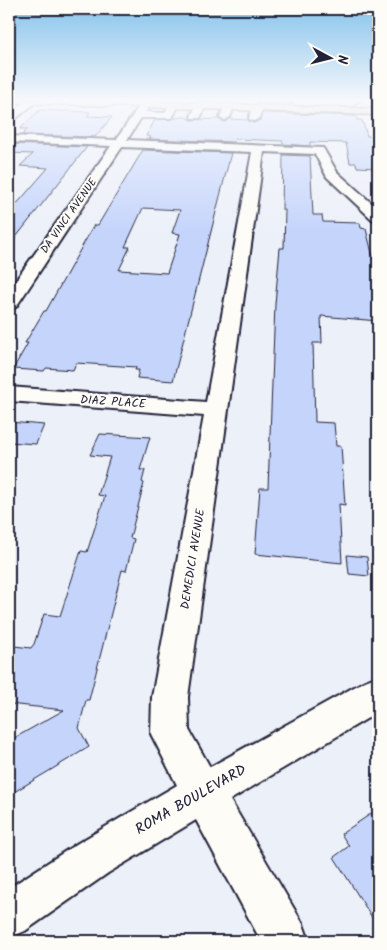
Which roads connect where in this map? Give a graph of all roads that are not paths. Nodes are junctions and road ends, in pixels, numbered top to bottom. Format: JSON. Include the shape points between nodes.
{"nodes":[{"id":1,"x":118,"y":144,"type":"edge"},
{"id":2,"x":150,"y":144,"type":"edge"},
{"id":3,"x":259,"y":149,"type":"junction"},
{"id":4,"x":378,"y":217,"type":"edge"},
{"id":5,"x":9,"y":303,"type":"edge"},
{"id":6,"x":9,"y":394,"type":"edge"},
{"id":7,"x":217,"y":410,"type":"junction"},
{"id":8,"x":378,"y":693,"type":"edge"},
{"id":9,"x":203,"y":793,"type":"junction"},
{"id":10,"x":9,"y":915,"type":"edge"},
{"id":11,"x":286,"y":941,"type":"edge"}],
"edges":[{"from":1,"to":5,"type":"street","name":"DA VINCI AVENUE"},
{"from":2,"to":3,"type":"street"},
{"from":3,"to":4,"type":"street","via":[[319,151],[332,174]]},
{"from":3,"to":7,"type":"street","name":"DEMEDICI AVENUE"},
{"from":6,"to":7,"type":"street","name":"DIAZ PLACE"},
{"from":7,"to":9,"type":"street","name":"DEMEDICI AVENUE","via":[[170,697],[170,734]]},
{"from":8,"to":9,"type":"street","name":"ROMA BOULEVARD"},
{"from":9,"to":10,"type":"street","name":"ROMA BOULEVARD","via":[[93,858]]},
{"from":9,"to":11,"type":"street","name":"DEMEDICI AVENUE"}]}
